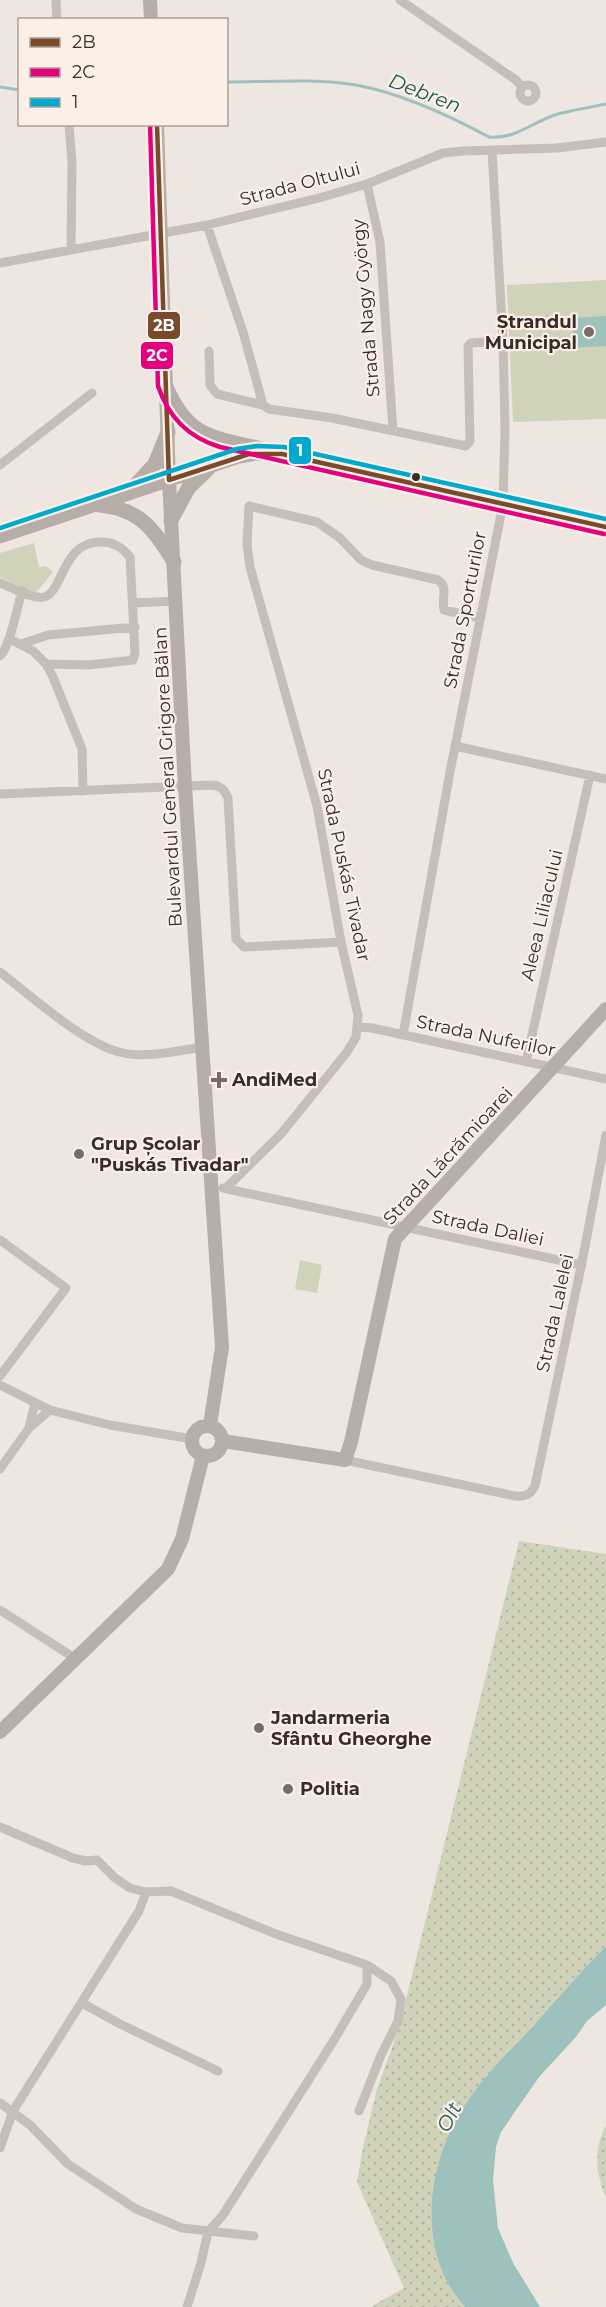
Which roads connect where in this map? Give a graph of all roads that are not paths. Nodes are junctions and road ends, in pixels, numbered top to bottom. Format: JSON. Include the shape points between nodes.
{"nodes":[{"id":1,"x":56,"y":0,"type":"edge"},
{"id":2,"x":150,"y":0,"type":"edge"},
{"id":3,"x":400,"y":0,"type":"edge"},
{"id":4,"x":57,"y":18,"type":"edge"},
{"id":5,"x":151,"y":18,"type":"edge"},
{"id":6,"x":522,"y":87,"type":"dead end"},
{"id":7,"x":69,"y":126,"type":"edge"},
{"id":8,"x":157,"y":126,"type":"edge"},
{"id":9,"x":606,"y":142,"type":"edge"},
{"id":10,"x":492,"y":152,"type":"junction"},
{"id":11,"x":367,"y":184,"type":"junction"},
{"id":12,"x":207,"y":225,"type":"junction"},
{"id":13,"x":161,"y":234,"type":"junction"},
{"id":14,"x":71,"y":250,"type":"junction"},
{"id":15,"x":0,"y":263,"type":"edge"},
{"id":16,"x":503,"y":340,"type":"junction"},
{"id":17,"x":209,"y":351,"type":"dead end"},
{"id":18,"x":165,"y":385,"type":"junction"},
{"id":19,"x":93,"y":393,"type":"dead end"},
{"id":20,"x":262,"y":402,"type":"junction"},
{"id":21,"x":393,"y":430,"type":"junction"},
{"id":22,"x":168,"y":432,"type":"junction"},
{"id":23,"x":282,"y":454,"type":"junction"},
{"id":24,"x":0,"y":465,"type":"edge"},
{"id":25,"x":213,"y":465,"type":"junction"},
{"id":26,"x":169,"y":480,"type":"junction"},
{"id":27,"x":124,"y":495,"type":"junction"},
{"id":28,"x":503,"y":504,"type":"junction"},
{"id":29,"x":96,"y":505,"type":"junction"},
{"id":30,"x":171,"y":520,"type":"junction"},
{"id":31,"x":606,"y":527,"type":"edge"},
{"id":32,"x":0,"y":536,"type":"edge"},
{"id":33,"x":174,"y":562,"type":"junction"},
{"id":34,"x":0,"y":583,"type":"edge"},
{"id":35,"x":22,"y":591,"type":"junction"},
{"id":36,"x":176,"y":601,"type":"junction"},
{"id":37,"x":134,"y":603,"type":"junction"},
{"id":38,"x":480,"y":618,"type":"junction"},
{"id":39,"x":135,"y":627,"type":"junction"},
{"id":40,"x":10,"y":639,"type":"junction"},
{"id":41,"x":21,"y":644,"type":"junction"},
{"id":42,"x":0,"y":656,"type":"edge"},
{"id":43,"x":46,"y":664,"type":"junction"},
{"id":44,"x":454,"y":746,"type":"junction"},
{"id":45,"x":590,"y":775,"type":"junction"},
{"id":46,"x":606,"y":779,"type":"edge"},
{"id":47,"x":185,"y":786,"type":"junction"},
{"id":48,"x":83,"y":791,"type":"junction"},
{"id":49,"x":0,"y":794,"type":"edge"},
{"id":50,"x":342,"y":942,"type":"junction"},
{"id":51,"x":0,"y":972,"type":"edge"},
{"id":52,"x":606,"y":1009,"type":"edge"},
{"id":53,"x":358,"y":1027,"type":"junction"},
{"id":54,"x":403,"y":1035,"type":"junction"},
{"id":55,"x":202,"y":1047,"type":"junction"},
{"id":56,"x":526,"y":1062,"type":"junction"},
{"id":57,"x":553,"y":1068,"type":"junction"},
{"id":58,"x":606,"y":1079,"type":"edge"},
{"id":59,"x":606,"y":1135,"type":"edge"},
{"id":60,"x":602,"y":1178,"type":"edge"},
{"id":61,"x":219,"y":1188,"type":"junction"},
{"id":62,"x":406,"y":1227,"type":"junction"},
{"id":63,"x":0,"y":1240,"type":"edge"},
{"id":64,"x":582,"y":1265,"type":"junction"},
{"id":65,"x":0,"y":1376,"type":"edge"},
{"id":66,"x":0,"y":1385,"type":"edge"},
{"id":67,"x":35,"y":1403,"type":"junction"},
{"id":68,"x":50,"y":1410,"type":"junction"},
{"id":69,"x":210,"y":1425,"type":"junction"},
{"id":70,"x":29,"y":1428,"type":"junction"},
{"id":71,"x":192,"y":1439,"type":"junction"},
{"id":72,"x":223,"y":1441,"type":"junction"},
{"id":73,"x":203,"y":1456,"type":"junction"},
{"id":74,"x":345,"y":1460,"type":"junction"},
{"id":75,"x":0,"y":1469,"type":"edge"},
{"id":76,"x":0,"y":1610,"type":"edge"},
{"id":77,"x":76,"y":1659,"type":"junction"},
{"id":78,"x":0,"y":1732,"type":"edge"},
{"id":79,"x":0,"y":1827,"type":"edge"},
{"id":80,"x":146,"y":1892,"type":"junction"},
{"id":81,"x":367,"y":1965,"type":"junction"},
{"id":82,"x":82,"y":2003,"type":"junction"},
{"id":83,"x":218,"y":2071,"type":"dead end"},
{"id":84,"x":0,"y":2103,"type":"edge"},
{"id":85,"x":13,"y":2111,"type":"junction"},
{"id":86,"x":359,"y":2111,"type":"dead end"},
{"id":87,"x":0,"y":2148,"type":"edge"},
{"id":88,"x":208,"y":2232,"type":"junction"},
{"id":89,"x":254,"y":2236,"type":"dead end"},
{"id":90,"x":187,"y":2307,"type":"edge"}],
"edges":[{"from":1,"to":4,"type":"street"},
{"from":2,"to":5,"type":"main road"},
{"from":3,"to":6,"type":"street"},
{"from":7,"to":14,"type":"street"},
{"from":8,"to":13,"type":"main road","name":"Bulevardul General Grigore Bălan"},
{"from":9,"to":10,"type":"street","name":"Strada Oltului"},
{"from":10,"to":11,"type":"street","name":"Strada Oltului","via":[[443,153]]},
{"from":10,"to":16,"type":"street","name":"Strada Sporturilor"},
{"from":11,"to":12,"type":"street","name":"Strada Oltului"},
{"from":11,"to":21,"type":"street","name":"Strada Nagy György","via":[[380,242]]},
{"from":12,"to":13,"type":"street","name":"Strada Oltului"},
{"from":12,"to":20,"type":"street"},
{"from":13,"to":14,"type":"street","name":"Strada Oltului"},
{"from":13,"to":18,"type":"main road","name":"Bulevardul General Grigore Bălan"},
{"from":14,"to":15,"type":"street","name":"Strada Oltului"},
{"from":16,"to":21,"type":"street","via":[[468,346],[469,444]]},
{"from":16,"to":28,"type":"street","name":"Strada Sporturilor"},
{"from":17,"to":20,"type":"street","via":[[210,385],[216,394]]},
{"from":18,"to":22,"type":"main road","name":"Bulevardul General Grigore Bălan"},
{"from":18,"to":23,"type":"main road","via":[[178,411],[199,432]]},
{"from":19,"to":24,"type":"street"},
{"from":20,"to":21,"type":"street","via":[[269,409]]},
{"from":22,"to":26,"type":"main road","name":"Bulevardul General Grigore Bălan"},
{"from":22,"to":27,"type":"main road","via":[[150,472]]},
{"from":23,"to":25,"type":"main road","via":[[257,453]]},
{"from":23,"to":28,"type":"main road"},
{"from":25,"to":26,"type":"main road"},
{"from":25,"to":30,"type":"main road","via":[[189,487]]},
{"from":26,"to":27,"type":"main road"},
{"from":26,"to":30,"type":"main road","name":"Bulevardul General Grigore Bălan"},
{"from":27,"to":29,"type":"main road"},
{"from":28,"to":31,"type":"main road"},
{"from":28,"to":38,"type":"street","name":"Strada Sporturilor"},
{"from":29,"to":32,"type":"main road"},
{"from":29,"to":33,"type":"main road","via":[[118,508],[140,518],[154,531]]},
{"from":30,"to":33,"type":"main road","name":"Bulevardul General Grigore Bălan"},
{"from":33,"to":36,"type":"main road","name":"Bulevardul General Grigore Bălan"},
{"from":34,"to":35,"type":"street"},
{"from":35,"to":37,"type":"street","via":[[36,597],[49,595],[71,556],[88,544],[104,542],[124,549],[130,557]]},
{"from":35,"to":40,"type":"street"},
{"from":36,"to":37,"type":"street"},
{"from":36,"to":47,"type":"main road","name":"Bulevardul General Grigore Bălan"},
{"from":37,"to":39,"type":"street"},
{"from":38,"to":44,"type":"street","name":"Strada Sporturilor"},
{"from":38,"to":50,"type":"street","name":"Strada Puskás Tivadar","via":[[444,610],[445,589],[438,580],[361,560],[317,522],[249,507],[250,567],[308,768]]},
{"from":39,"to":41,"type":"street","via":[[48,635]]},
{"from":39,"to":43,"type":"street","via":[[135,653],[129,662]]},
{"from":40,"to":41,"type":"street"},
{"from":40,"to":42,"type":"street"},
{"from":41,"to":43,"type":"street"},
{"from":43,"to":48,"type":"street","via":[[82,749]]},
{"from":44,"to":45,"type":"street"},
{"from":44,"to":54,"type":"street","name":"Strada Sporturilor"},
{"from":45,"to":46,"type":"street"},
{"from":45,"to":56,"type":"street","name":"Aleea Liliacului"},
{"from":47,"to":48,"type":"street"},
{"from":47,"to":50,"type":"street","via":[[219,786],[228,798],[236,939],[244,947]]},
{"from":47,"to":55,"type":"main road","name":"Bulevardul General Grigore Bălan"},
{"from":48,"to":49,"type":"street"},
{"from":50,"to":53,"type":"street","name":"Strada Puskás Tivadar"},
{"from":51,"to":55,"type":"street","via":[[49,1011],[106,1048],[139,1054]]},
{"from":52,"to":57,"type":"main road","name":"Strada Lăcrămioarei"},
{"from":53,"to":54,"type":"street","name":"Strada Nuferilor"},
{"from":53,"to":61,"type":"street","name":"Strada Puskás Tivadar","via":[[352,1046],[280,1134]]},
{"from":54,"to":56,"type":"street","name":"Strada Nuferilor"},
{"from":55,"to":61,"type":"main road","name":"Bulevardul General Grigore Bălan"},
{"from":56,"to":57,"type":"street","name":"Strada Nuferilor"},
{"from":57,"to":58,"type":"street","name":"Strada Nuferilor"},
{"from":57,"to":62,"type":"main road","name":"Strada Lăcrămioarei"},
{"from":59,"to":60,"type":"street","name":"Strada Lalelei"},
{"from":60,"to":64,"type":"street","name":"Strada Lalelei"},
{"from":61,"to":62,"type":"street","name":"Strada Daliei"},
{"from":61,"to":69,"type":"main road","name":"Bulevardul General Grigore Bălan","via":[[222,1347]]},
{"from":62,"to":64,"type":"street","name":"Strada Daliei"},
{"from":62,"to":74,"type":"main road","name":"Strada Lăcrămioarei","via":[[391,1248]]},
{"from":63,"to":65,"type":"street","via":[[66,1288]]},
{"from":64,"to":74,"type":"street","name":"Strada Lalelei","via":[[536,1486],[528,1495],[515,1496]]},
{"from":66,"to":67,"type":"street"},
{"from":67,"to":68,"type":"street"},
{"from":67,"to":70,"type":"street"},
{"from":68,"to":70,"type":"street"},
{"from":68,"to":71,"type":"street"},
{"from":69,"to":71,"type":"main road","via":[[200,1427]]},
{"from":69,"to":72,"type":"main road","via":[[221,1433]]},
{"from":70,"to":75,"type":"street"},
{"from":71,"to":73,"type":"main road","via":[[194,1449]]},
{"from":72,"to":73,"type":"main road","via":[[216,1454]]},
{"from":72,"to":74,"type":"main road"},
{"from":73,"to":77,"type":"main road","via":[[182,1539],[168,1569]]},
{"from":76,"to":77,"type":"street"},
{"from":77,"to":78,"type":"main road"},
{"from":79,"to":80,"type":"street","via":[[73,1858],[97,1860],[130,1888]]},
{"from":80,"to":81,"type":"street","via":[[171,1891],[276,1934]]},
{"from":80,"to":82,"type":"street","via":[[140,1911]]},
{"from":81,"to":86,"type":"street","via":[[391,1981],[401,1999],[398,2021]]},
{"from":81,"to":88,"type":"street","via":[[367,1984],[340,2031],[223,2215]]},
{"from":82,"to":83,"type":"street"},
{"from":82,"to":85,"type":"street"},
{"from":84,"to":85,"type":"street"},
{"from":85,"to":87,"type":"street"},
{"from":85,"to":88,"type":"street","via":[[68,2164],[136,2209],[182,2228]]},
{"from":88,"to":89,"type":"street"},
{"from":88,"to":90,"type":"street"}]}
